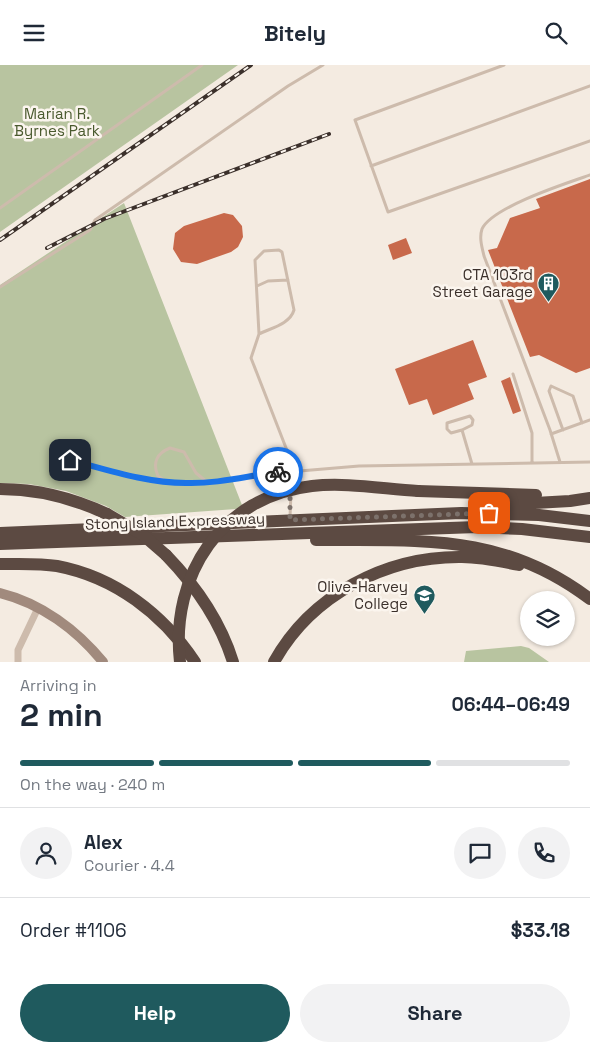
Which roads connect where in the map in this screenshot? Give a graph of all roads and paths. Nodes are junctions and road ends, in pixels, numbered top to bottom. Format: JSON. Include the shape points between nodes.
{"nodes":[{"id":1,"x":202,"y":65,"type":"edge"},
{"id":2,"x":323,"y":65,"type":"edge"},
{"id":3,"x":504,"y":65,"type":"edge"},
{"id":4,"x":590,"y":85,"type":"edge"},
{"id":5,"x":590,"y":141,"type":"edge"},
{"id":6,"x":371,"y":166,"type":"junction"},
{"id":7,"x":590,"y":175,"type":"edge"},
{"id":8,"x":0,"y":208,"type":"edge"},
{"id":9,"x":288,"y":280,"type":"junction"},
{"id":10,"x":256,"y":286,"type":"junction"},
{"id":11,"x":0,"y":287,"type":"edge"},
{"id":12,"x":259,"y":334,"type":"junction"},
{"id":13,"x":513,"y":374,"type":"dead end"},
{"id":14,"x":590,"y":420,"type":"edge"},
{"id":15,"x":582,"y":423,"type":"junction"},
{"id":16,"x":462,"y":430,"type":"junction"},
{"id":17,"x":563,"y":430,"type":"junction"},
{"id":18,"x":551,"y":434,"type":"junction"},
{"id":19,"x":70,"y":460,"type":"dead end"},
{"id":20,"x":560,"y":462,"type":"junction"},
{"id":21,"x":590,"y":462,"type":"edge"},
{"id":22,"x":532,"y":463,"type":"junction"},
{"id":23,"x":472,"y":464,"type":"junction"},
{"id":24,"x":295,"y":471,"type":"junction"},
{"id":25,"x":167,"y":482,"type":"junction"},
{"id":26,"x":208,"y":483,"type":"junction"},
{"id":27,"x":0,"y":489,"type":"edge"},
{"id":28,"x":588,"y":498,"type":"edge"},
{"id":29,"x":371,"y":517,"type":"junction"},
{"id":30,"x":290,"y":520,"type":"junction"},
{"id":31,"x":590,"y":521,"type":"edge"},
{"id":32,"x":0,"y":533,"type":"edge"},
{"id":33,"x":257,"y":535,"type":"junction"},
{"id":34,"x":44,"y":537,"type":"junction"},
{"id":35,"x":590,"y":537,"type":"edge"},
{"id":36,"x":0,"y":544,"type":"edge"},
{"id":37,"x":0,"y":564,"type":"edge"},
{"id":38,"x":536,"y":568,"type":"junction"},
{"id":39,"x":0,"y":593,"type":"edge"},
{"id":40,"x":590,"y":599,"type":"edge"},
{"id":41,"x":38,"y":608,"type":"junction"},
{"id":42,"x":18,"y":662,"type":"edge"},
{"id":43,"x":103,"y":662,"type":"edge"},
{"id":44,"x":180,"y":662,"type":"edge"},
{"id":45,"x":195,"y":662,"type":"edge"},
{"id":46,"x":233,"y":662,"type":"edge"},
{"id":47,"x":274,"y":662,"type":"edge"}],
"edges":[{"from":1,"to":8,"type":"lane"},
{"from":2,"to":11,"type":"lane","via":[[95,220],[90,230]]},
{"from":3,"to":6,"type":"lane","via":[[355,120]]},
{"from":4,"to":6,"type":"lane"},
{"from":5,"to":6,"type":"lane","via":[[388,212]]},
{"from":7,"to":18,"type":"lane","via":[[501,210],[483,227],[480,239]]},
{"from":9,"to":10,"type":"lane","via":[[268,281]]},
{"from":9,"to":10,"type":"lane","via":[[282,252],[264,251],[255,260]]},
{"from":9,"to":12,"type":"lane","via":[[294,310],[292,315]]},
{"from":10,"to":12,"type":"lane"},
{"from":12,"to":24,"type":"lane","via":[[251,358]]},
{"from":13,"to":22,"type":"lane","via":[[532,433]]},
{"from":14,"to":15,"type":"lane"},
{"from":15,"to":17,"type":"lane"},
{"from":15,"to":17,"type":"lane","via":[[573,396],[550,386]]},
{"from":16,"to":16,"type":"lane","via":[[451,433],[447,423],[470,416],[472,425]]},
{"from":16,"to":23,"type":"lane"},
{"from":17,"to":18,"type":"lane"},
{"from":18,"to":20,"type":"lane"},
{"from":19,"to":25,"type":"lane","via":[[140,479]]},
{"from":20,"to":21,"type":"lane"},
{"from":20,"to":22,"type":"lane"},
{"from":22,"to":23,"type":"lane"},
{"from":23,"to":24,"type":"lane"},
{"from":24,"to":26,"type":"lane"},
{"from":24,"to":30,"type":"lane"},
{"from":25,"to":26,"type":"lane"},
{"from":25,"to":26,"type":"lane","via":[[158,476],[155,464],[158,456],[170,448],[184,452],[196,473]]},
{"from":27,"to":46,"type":"highway","bridge":true,"via":[[58,495],[82,502],[143,535],[194,586],[210,609]]},
{"from":28,"to":29,"type":"highway","via":[[398,510]]},
{"from":28,"to":44,"type":"highway","bridge":true,"via":[[312,486],[269,497],[235,517],[210,543],[190,576],[179,613]]},
{"from":29,"to":30,"type":"highway","name":"Stony Island Expressway"},
{"from":29,"to":31,"type":"highway","name":"Stony Island Expressway","via":[[478,513]]},
{"from":30,"to":34,"type":"highway","name":"Stony Island Expressway"},
{"from":32,"to":34,"type":"highway","name":"Stony Island Expressway"},
{"from":33,"to":34,"type":"highway","name":"Stony Island Expressway"},
{"from":33,"to":35,"type":"highway","name":"Stony Island Expressway","via":[[477,527]]},
{"from":33,"to":38,"type":"highway","via":[[280,540],[461,544],[512,555]]},
{"from":34,"to":36,"type":"highway","name":"Stony Island Expressway"},
{"from":37,"to":45,"type":"highway","via":[[57,566],[105,582],[147,608],[173,633]]},
{"from":38,"to":40,"type":"highway","via":[[566,582]]},
{"from":38,"to":47,"type":"highway","via":[[462,557],[416,561],[384,570],[339,592],[312,613],[289,637]]},
{"from":39,"to":41,"type":"street"},
{"from":41,"to":42,"type":"street","via":[[18,650]]},
{"from":41,"to":43,"type":"street","via":[[67,627]]}]}
